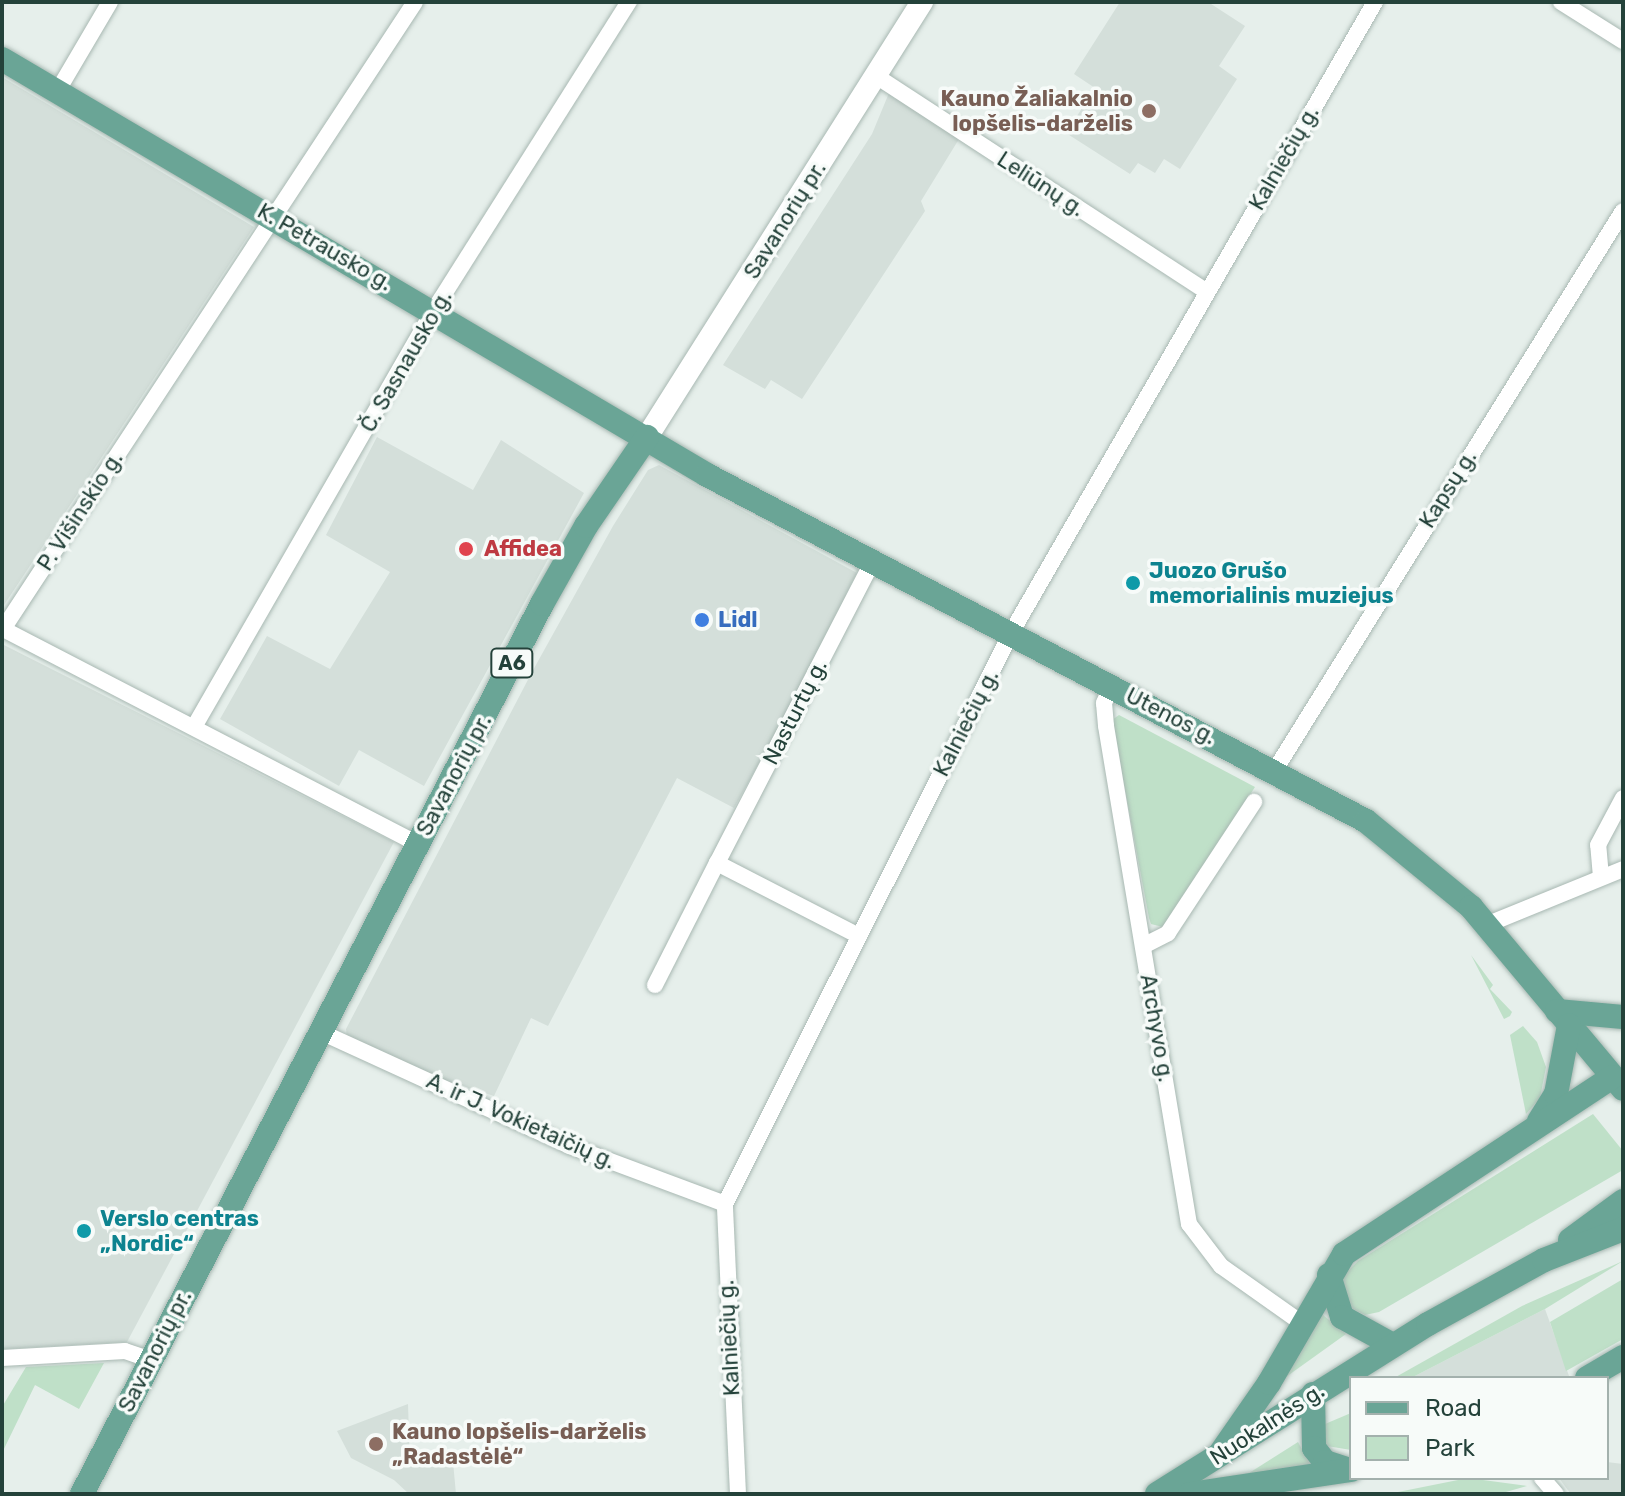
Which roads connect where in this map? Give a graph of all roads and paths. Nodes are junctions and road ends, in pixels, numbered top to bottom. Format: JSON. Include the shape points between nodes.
{"nodes":[{"id":1,"x":110,"y":2,"type":"edge"},
{"id":2,"x":415,"y":2,"type":"edge"},
{"id":3,"x":629,"y":2,"type":"edge"},
{"id":4,"x":922,"y":2,"type":"edge"},
{"id":5,"x":1375,"y":2,"type":"edge"},
{"id":6,"x":1561,"y":2,"type":"edge"},
{"id":7,"x":1623,"y":41,"type":"edge"},
{"id":8,"x":2,"y":59,"type":"edge"},
{"id":9,"x":876,"y":76,"type":"junction"},
{"id":10,"x":57,"y":92,"type":"junction"},
{"id":11,"x":1623,"y":211,"type":"edge"},
{"id":12,"x":273,"y":217,"type":"junction"},
{"id":13,"x":1207,"y":292,"type":"junction"},
{"id":14,"x":434,"y":310,"type":"junction"},
{"id":15,"x":647,"y":437,"type":"junction"},
{"id":16,"x":873,"y":561,"type":"junction"},
{"id":17,"x":1011,"y":633,"type":"junction"},
{"id":18,"x":1112,"y":685,"type":"junction"},
{"id":19,"x":194,"y":727,"type":"junction"},
{"id":20,"x":1275,"y":770,"type":"junction"},
{"id":21,"x":1623,"y":798,"type":"edge"},
{"id":22,"x":1254,"y":802,"type":"dead end"},
{"id":23,"x":418,"y":844,"type":"junction"},
{"id":24,"x":717,"y":863,"type":"junction"},
{"id":25,"x":1623,"y":869,"type":"edge"},
{"id":26,"x":1601,"y":877,"type":"junction"},
{"id":27,"x":1486,"y":925,"type":"junction"},
{"id":28,"x":859,"y":936,"type":"junction"},
{"id":29,"x":1143,"y":946,"type":"junction"},
{"id":30,"x":655,"y":985,"type":"dead end"},
{"id":31,"x":1623,"y":1017,"type":"edge"},
{"id":32,"x":1563,"y":1018,"type":"junction"},
{"id":33,"x":321,"y":1032,"type":"junction"},
{"id":34,"x":1618,"y":1083,"type":"edge"},
{"id":35,"x":1533,"y":1129,"type":"junction"},
{"id":36,"x":1623,"y":1201,"type":"edge"},
{"id":37,"x":725,"y":1204,"type":"junction"},
{"id":38,"x":1623,"y":1229,"type":"edge"},
{"id":39,"x":1544,"y":1260,"type":"junction"},
{"id":40,"x":1329,"y":1275,"type":"junction"},
{"id":41,"x":1300,"y":1322,"type":"junction"},
{"id":42,"x":1393,"y":1345,"type":"junction"},
{"id":43,"x":1623,"y":1357,"type":"edge"},
{"id":44,"x":2,"y":1358,"type":"edge"},
{"id":45,"x":151,"y":1360,"type":"junction"},
{"id":46,"x":1590,"y":1376,"type":"edge"},
{"id":47,"x":1313,"y":1394,"type":"junction"},
{"id":48,"x":1219,"y":1455,"type":"junction"},
{"id":49,"x":1349,"y":1470,"type":"edge"},
{"id":50,"x":1349,"y":1470,"type":"edge"},
{"id":51,"x":82,"y":1494,"type":"edge"},
{"id":52,"x":738,"y":1494,"type":"edge"},
{"id":53,"x":1157,"y":1494,"type":"edge"},
{"id":54,"x":1190,"y":1494,"type":"edge"}],
"edges":[{"from":1,"to":10,"type":"street"},
{"from":2,"to":12,"type":"street","name":"P. Višinskio g."},
{"from":3,"to":14,"type":"street","name":"Č. Sasnausko g."},
{"from":4,"to":9,"type":"main road","name":"Savanorių pr.","number":"A6"},
{"from":5,"to":13,"type":"street","name":"Kalniečių g."},
{"from":6,"to":7,"type":"street"},
{"from":8,"to":10,"type":"main road","name":"K. Petrausko g."},
{"from":9,"to":13,"type":"street","name":"Leliūnų g."},
{"from":9,"to":15,"type":"main road","name":"Savanorių pr.","number":"A6"},
{"from":10,"to":12,"type":"main road","name":"K. Petrausko g."},
{"from":11,"to":20,"type":"street","name":"Kapsų g."},
{"from":12,"to":14,"type":"main road","name":"K. Petrausko g."},
{"from":12,"to":19,"type":"street","name":"P. Višinskio g.","via":[[3,629]]},
{"from":13,"to":17,"type":"street","name":"Kalniečių g."},
{"from":14,"to":15,"type":"main road","name":"K. Petrausko g."},
{"from":14,"to":19,"type":"street","name":"Č. Sasnausko g."},
{"from":15,"to":16,"type":"main road","name":"Utenos g.","via":[[707,475]]},
{"from":15,"to":23,"type":"main road","name":"Savanorių pr.","number":"A6","via":[[571,551]]},
{"from":16,"to":17,"type":"main road","name":"Utenos g."},
{"from":16,"to":24,"type":"street","name":"Nasturtų g."},
{"from":17,"to":18,"type":"main road","name":"Utenos g."},
{"from":17,"to":28,"type":"street","name":"Kalniečių g."},
{"from":18,"to":20,"type":"main road","name":"Utenos g."},
{"from":18,"to":29,"type":"street","name":"Archyvo g.","via":[[1104,710]]},
{"from":19,"to":23,"type":"street","name":"P. Višinskio g."},
{"from":20,"to":27,"type":"main road","name":"Utenos g.","via":[[1387,836]]},
{"from":21,"to":26,"type":"street","via":[[1598,845]]},
{"from":22,"to":29,"type":"street","via":[[1168,933]]},
{"from":23,"to":33,"type":"main road","name":"Savanorių pr.","number":"A6"},
{"from":24,"to":28,"type":"street"},
{"from":24,"to":30,"type":"street","name":"Nasturtų g."},
{"from":25,"to":26,"type":"street"},
{"from":26,"to":27,"type":"street"},
{"from":27,"to":32,"type":"main road","name":"Utenos g."},
{"from":28,"to":37,"type":"street","name":"Kalniečių g."},
{"from":29,"to":41,"type":"street","name":"Archyvo g.","via":[[1195,1237],[1221,1266]]},
{"from":31,"to":32,"type":"main road"},
{"from":32,"to":34,"type":"main road","name":"Utenos g."},
{"from":32,"to":35,"type":"main road","via":[[1556,1094]]},
{"from":33,"to":37,"type":"street","name":"A. ir J. Vokietaičių g.","via":[[570,1146]]},
{"from":33,"to":45,"type":"main road","name":"Savanorių pr.","number":"A6"},
{"from":34,"to":35,"type":"main road"},
{"from":35,"to":40,"type":"main road","via":[[1344,1254]]},
{"from":36,"to":39,"type":"main road","name":"Nuokalnės g."},
{"from":37,"to":52,"type":"street","name":"Kalniečių g."},
{"from":38,"to":39,"type":"main road","name":"Nuokalnės g."},
{"from":39,"to":42,"type":"main road","name":"Nuokalnės g."},
{"from":40,"to":41,"type":"main road"},
{"from":40,"to":42,"type":"main road","via":[[1342,1317]]},
{"from":41,"to":48,"type":"main road","via":[[1269,1383]]},
{"from":42,"to":47,"type":"main road","name":"Nuokalnės g."},
{"from":43,"to":46,"type":"main road"},
{"from":44,"to":45,"type":"street","via":[[125,1351]]},
{"from":45,"to":51,"type":"main road","name":"Savanorių pr.","number":"A6"},
{"from":47,"to":48,"type":"main road","name":"Nuokalnės g."},
{"from":47,"to":49,"type":"main road","via":[[1314,1448],[1325,1462]]},
{"from":48,"to":53,"type":"main road","name":"Nuokalnės g."},
{"from":50,"to":54,"type":"main road"}]}
